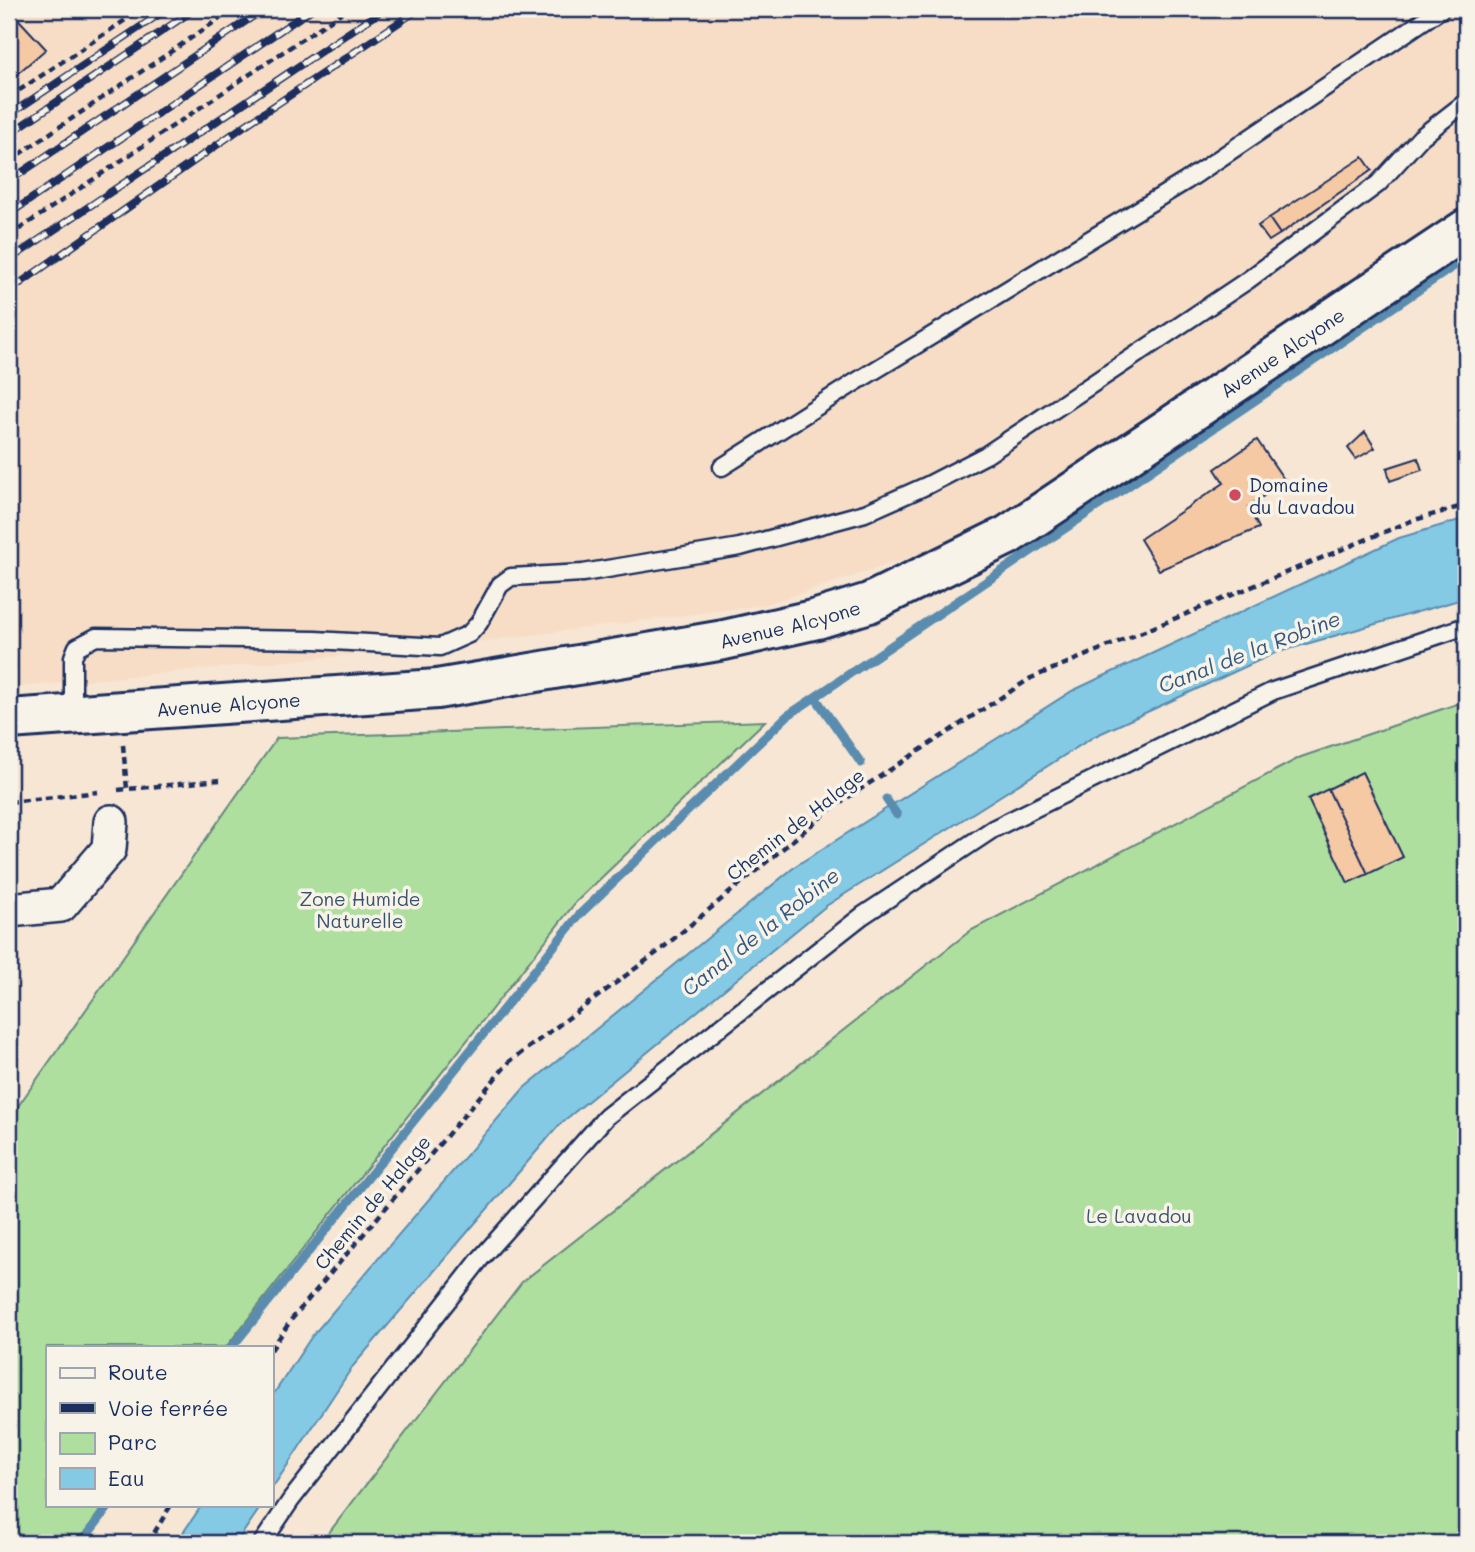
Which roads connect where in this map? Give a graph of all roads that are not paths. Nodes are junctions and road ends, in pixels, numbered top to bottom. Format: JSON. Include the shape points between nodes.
{"nodes":[{"id":1,"x":1441,"y":9,"type":"edge"},
{"id":2,"x":1466,"y":102,"type":"edge"},
{"id":3,"x":1466,"y":229,"type":"edge"},
{"id":4,"x":722,"y":467,"type":"dead end"},
{"id":5,"x":1466,"y":626,"type":"edge"},
{"id":6,"x":73,"y":712,"type":"junction"},
{"id":7,"x":9,"y":719,"type":"edge"},
{"id":8,"x":111,"y":822,"type":"dead end"},
{"id":9,"x":9,"y":910,"type":"edge"},
{"id":10,"x":262,"y":1543,"type":"edge"}],
"edges":[{"from":1,"to":4,"type":"lane","via":[[1185,181]]},
{"from":2,"to":6,"type":"lane","via":[[1421,137],[1378,184],[1248,280],[986,455],[865,513],[740,547],[583,573],[511,577],[500,585],[469,634],[440,646],[96,637],[77,647]]},
{"from":3,"to":6,"type":"street","name":"Avenue Alcyone","via":[[1008,535],[869,603],[724,640],[438,689]]},
{"from":5,"to":10,"type":"lane","via":[[1272,691],[993,829],[862,916],[606,1117],[481,1258],[290,1500]]},
{"from":6,"to":7,"type":"street","name":"Avenue Alcyone"},
{"from":8,"to":9,"type":"street","via":[[108,849],[61,905]]}]}
